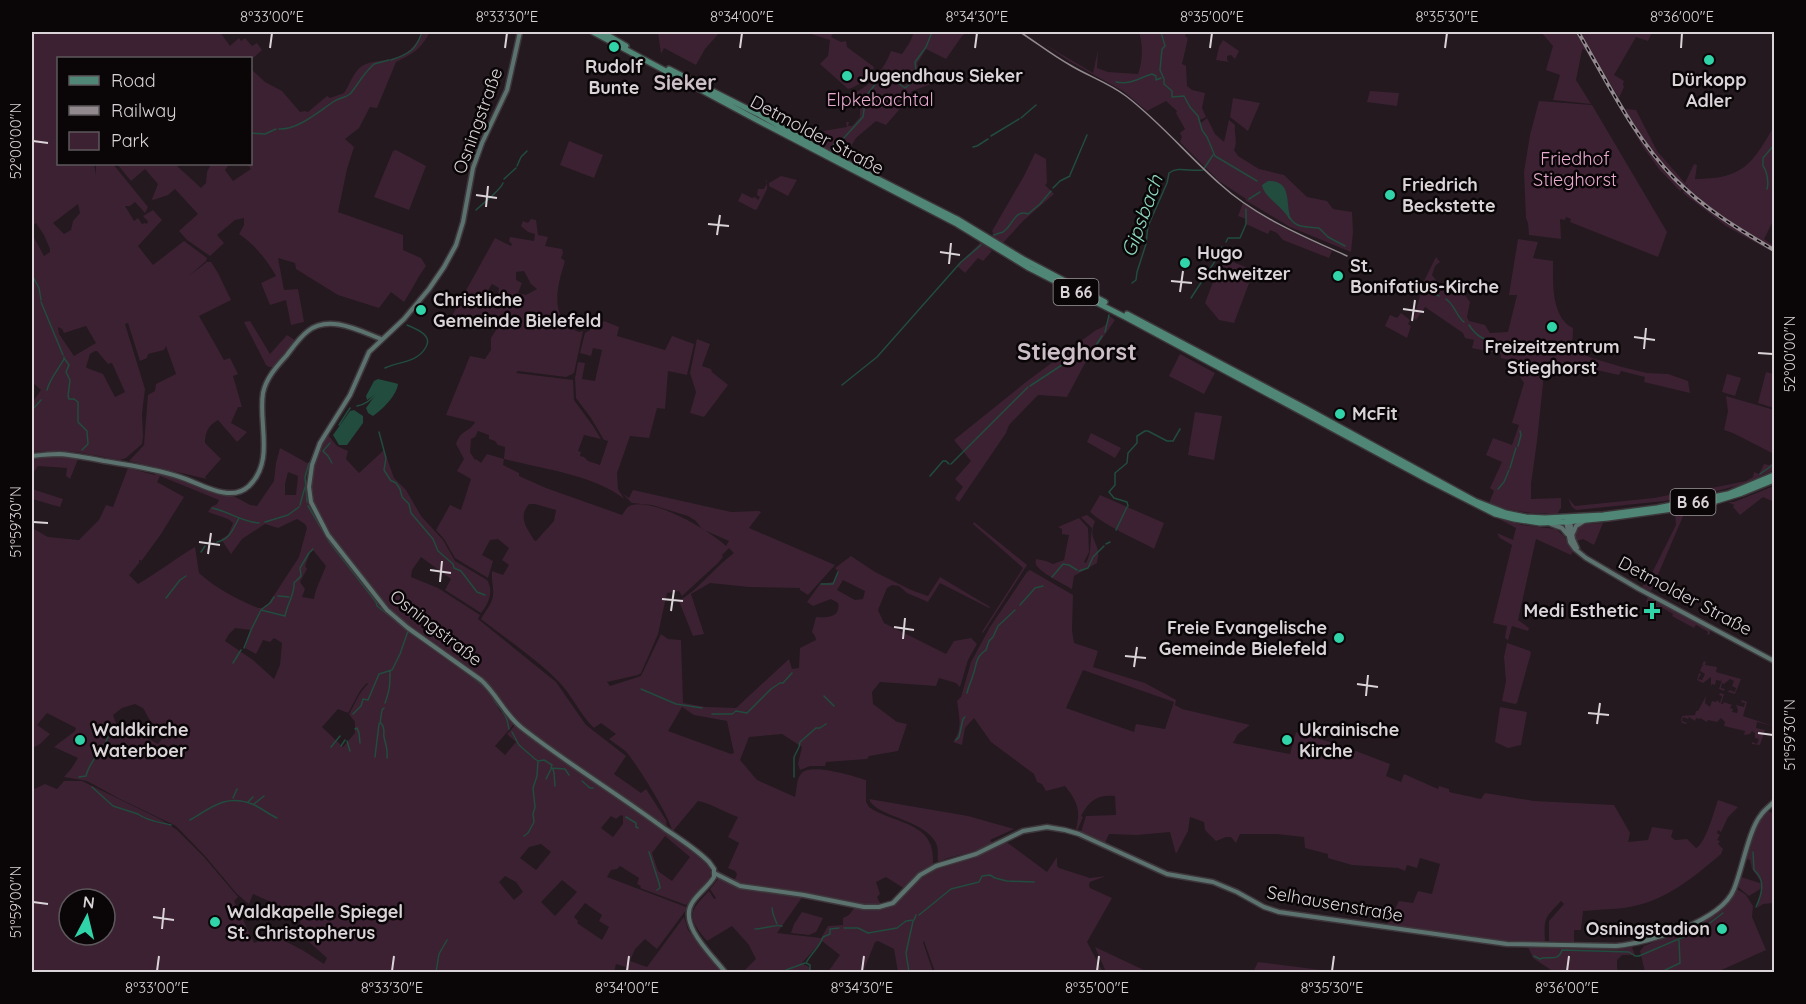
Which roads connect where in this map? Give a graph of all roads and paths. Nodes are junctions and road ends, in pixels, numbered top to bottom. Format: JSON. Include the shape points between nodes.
{"nodes":[{"id":1,"x":520,"y":32,"type":"edge"},
{"id":2,"x":594,"y":32,"type":"edge"},
{"id":3,"x":602,"y":32,"type":"edge"},
{"id":4,"x":758,"y":118,"type":"junction"},
{"id":5,"x":381,"y":339,"type":"junction"},
{"id":6,"x":32,"y":456,"type":"edge"},
{"id":7,"x":1421,"y":474,"type":"junction"},
{"id":8,"x":1774,"y":478,"type":"edge"},
{"id":9,"x":1568,"y":520,"type":"junction"},
{"id":10,"x":1586,"y":520,"type":"junction"},
{"id":11,"x":1547,"y":523,"type":"junction"},
{"id":12,"x":1571,"y":538,"type":"junction"},
{"id":13,"x":1774,"y":661,"type":"edge"},
{"id":14,"x":1774,"y":802,"type":"edge"},
{"id":15,"x":714,"y":873,"type":"junction"},
{"id":16,"x":725,"y":972,"type":"edge"}],
"edges":[{"from":1,"to":5,"type":"street","name":"Osningstraße","via":[[507,90],[472,168],[456,245],[432,285]]},
{"from":2,"to":4,"type":"main road","name":"Detmolder Straße","number":"B 66"},
{"from":3,"to":4,"type":"main road","name":"Detmolder Straße","number":"B 66"},
{"from":4,"to":7,"type":"main road","name":"Detmolder Straße","number":"B 66"},
{"from":5,"to":6,"type":"street","via":[[331,324],[314,327],[298,341],[266,384],[262,460],[249,486],[238,491],[215,490],[174,475],[115,462],[64,454]]},
{"from":5,"to":15,"type":"street","name":"Osningstraße","via":[[369,352],[312,465],[311,502],[328,536],[387,610],[481,680],[516,723],[700,854]]},
{"from":7,"to":9,"type":"main road","name":"Detmolder Straße","number":"B 66","via":[[1497,510]]},
{"from":7,"to":11,"type":"main road","name":"Detmolder Straße","number":"B 66","via":[[1495,513]]},
{"from":8,"to":9,"type":"main road","number":"B 66","via":[[1701,501]]},
{"from":8,"to":10,"type":"main road","number":"B 66","via":[[1708,503]]},
{"from":9,"to":10,"type":"main road","number":"B 66"},
{"from":9,"to":11,"type":"main road","name":"Detmolder Straße","number":"B 66"},
{"from":9,"to":12,"type":"street","name":"Detmolder Straße"},
{"from":10,"to":12,"type":"street","via":[[1576,526]]},
{"from":11,"to":12,"type":"street","via":[[1562,528]]},
{"from":12,"to":13,"type":"street","name":"Detmolder Straße","via":[[1583,556]]},
{"from":14,"to":15,"type":"street","name":"Selhausenstraße","via":[[1758,819],[1735,888],[1725,902],[1696,923],[1623,945],[1507,944],[1274,911],[1220,885],[1167,874],[1078,834],[1047,827],[1023,831],[976,854],[936,866],[883,907],[740,886]]},
{"from":15,"to":16,"type":"street","via":[[712,881],[692,903],[688,918],[692,930]]}]}
